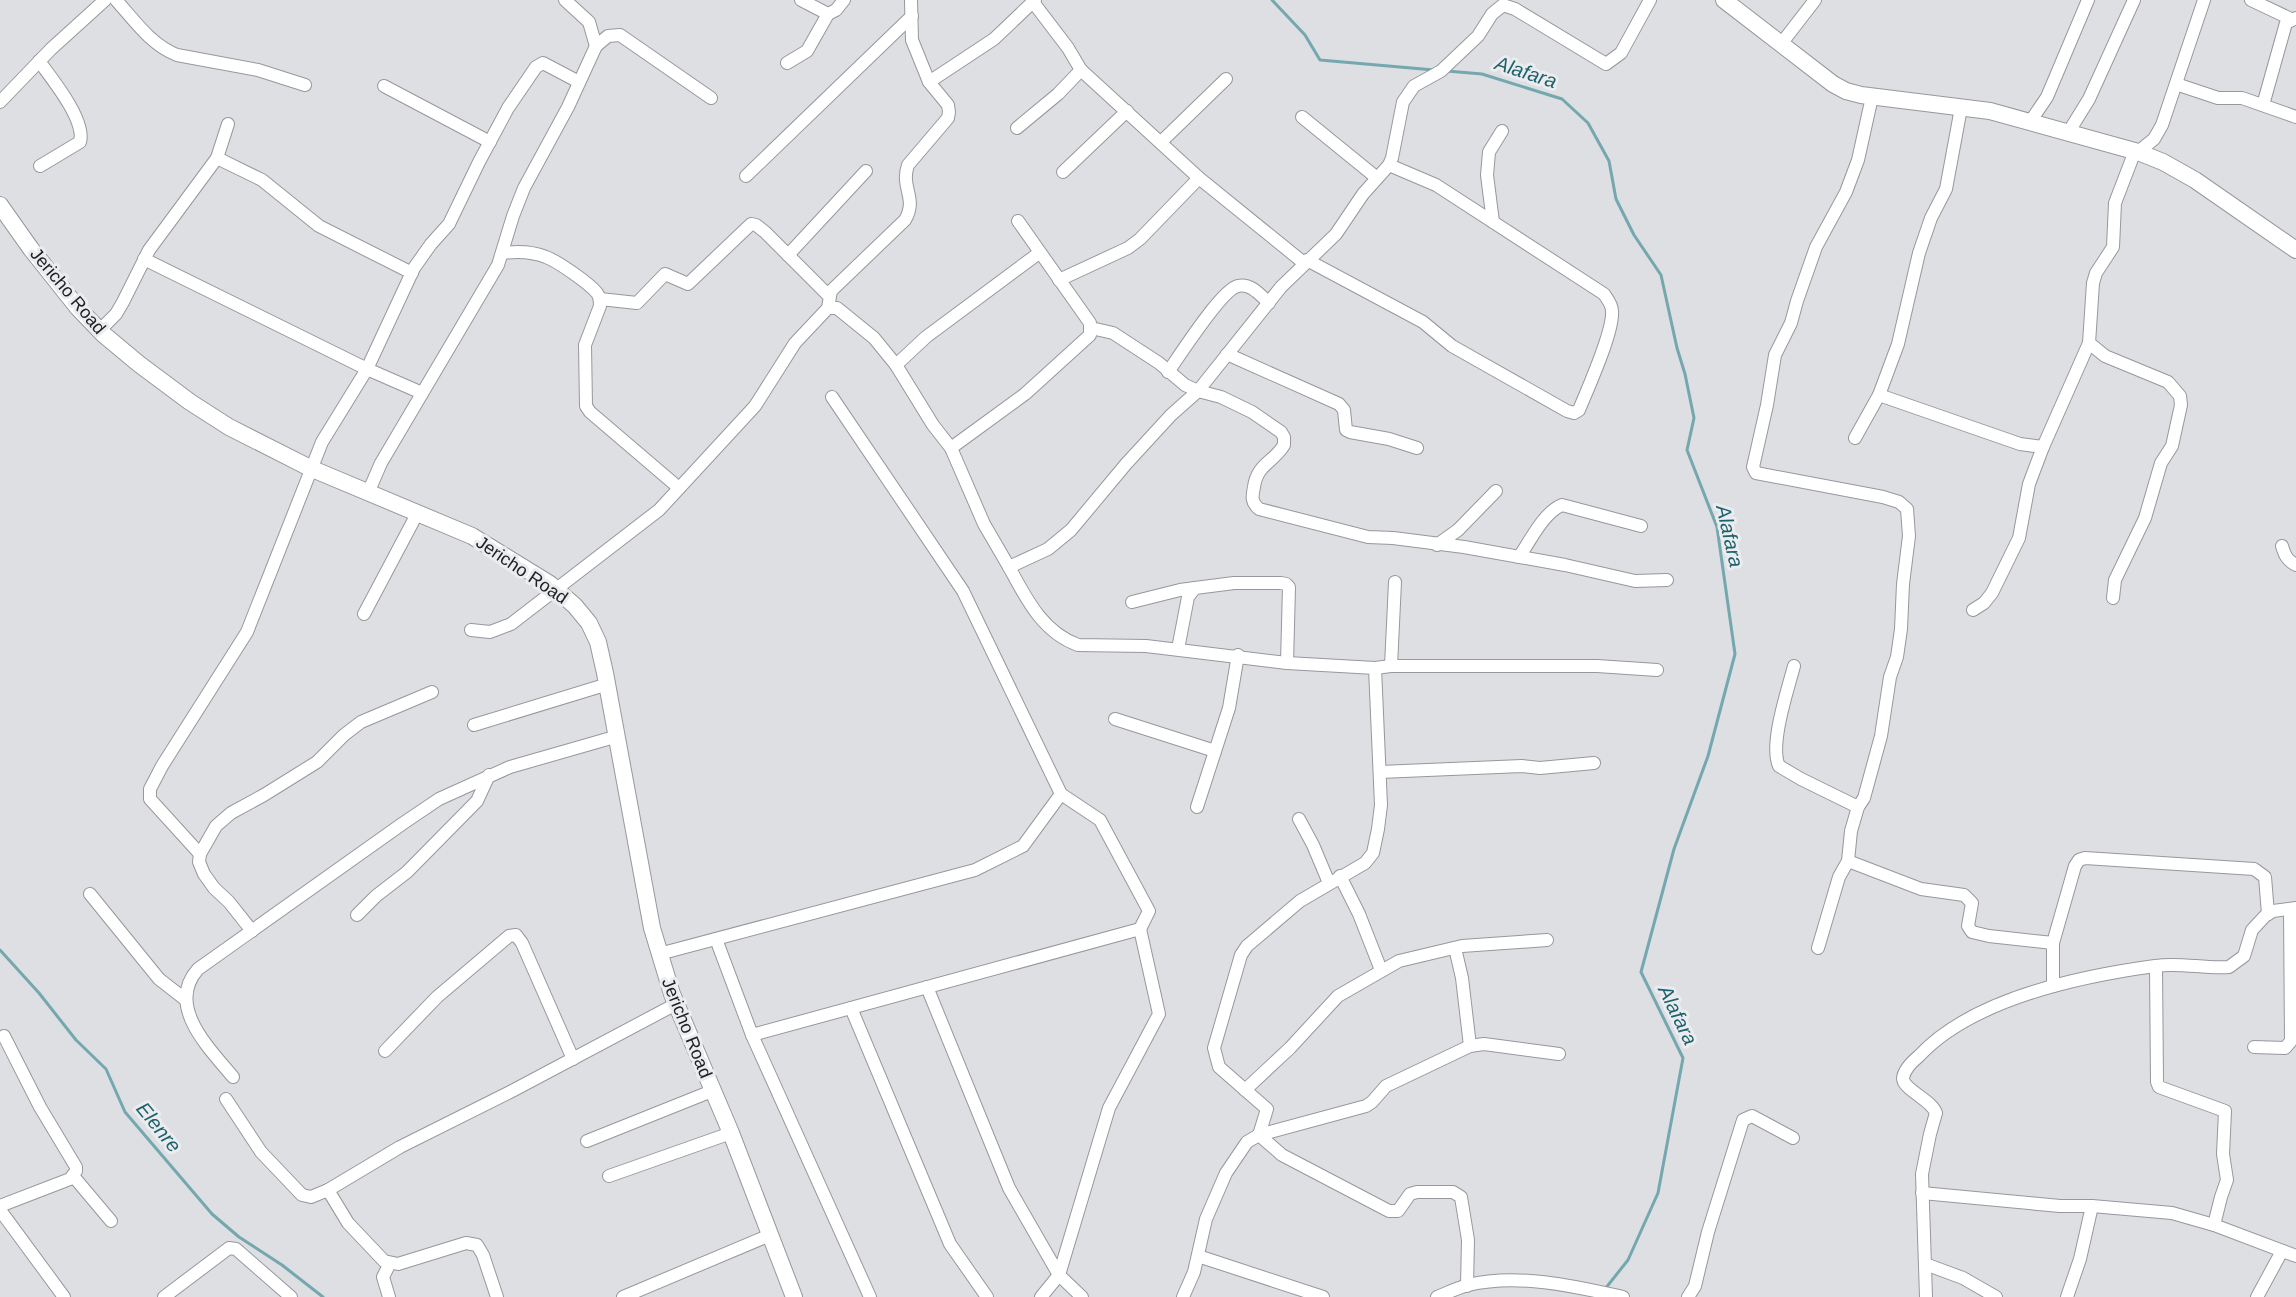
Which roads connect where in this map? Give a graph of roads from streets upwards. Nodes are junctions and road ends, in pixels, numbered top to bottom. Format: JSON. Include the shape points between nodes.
{"nodes":[{"id":1,"x":105,"y":0,"type":"edge"},
{"id":2,"x":116,"y":0,"type":"edge"},
{"id":3,"x":565,"y":0,"type":"edge"},
{"id":4,"x":801,"y":0,"type":"edge"},
{"id":5,"x":844,"y":0,"type":"edge"},
{"id":6,"x":911,"y":0,"type":"edge"},
{"id":7,"x":1650,"y":0,"type":"edge"},
{"id":8,"x":1724,"y":0,"type":"edge"},
{"id":9,"x":1815,"y":0,"type":"edge"},
{"id":10,"x":2088,"y":0,"type":"edge"},
{"id":11,"x":2134,"y":0,"type":"edge"},
{"id":12,"x":2204,"y":0,"type":"edge"},
{"id":13,"x":2252,"y":0,"type":"edge"},
{"id":14,"x":1034,"y":1,"type":"edge"},
{"id":15,"x":828,"y":14,"type":"junction"},
{"id":16,"x":912,"y":16,"type":"junction"},
{"id":17,"x":2293,"y":18,"type":"edge"},
{"id":18,"x":1781,"y":44,"type":"junction"},
{"id":19,"x":596,"y":46,"type":"junction"},
{"id":20,"x":39,"y":61,"type":"junction"},
{"id":21,"x":787,"y":63,"type":"dead end"},
{"id":22,"x":1081,"y":70,"type":"junction"},
{"id":23,"x":1226,"y":79,"type":"dead end"},
{"id":24,"x":579,"y":82,"type":"junction"},
{"id":25,"x":929,"y":82,"type":"junction"},
{"id":26,"x":2176,"y":84,"type":"junction"},
{"id":27,"x":304,"y":86,"type":"dead end"},
{"id":28,"x":384,"y":86,"type":"dead end"},
{"id":29,"x":1872,"y":97,"type":"junction"},
{"id":30,"x":711,"y":98,"type":"dead end"},
{"id":31,"x":0,"y":102,"type":"edge"},
{"id":32,"x":2263,"y":105,"type":"junction"},
{"id":33,"x":1961,"y":108,"type":"junction"},
{"id":34,"x":1127,"y":111,"type":"junction"},
{"id":35,"x":1302,"y":117,"type":"dead end"},
{"id":36,"x":2296,"y":117,"type":"edge"},
{"id":37,"x":2030,"y":122,"type":"junction"},
{"id":38,"x":228,"y":124,"type":"dead end"},
{"id":39,"x":1017,"y":128,"type":"dead end"},
{"id":40,"x":1502,"y":131,"type":"dead end"},
{"id":41,"x":2068,"y":133,"type":"junction"},
{"id":42,"x":490,"y":142,"type":"junction"},
{"id":43,"x":1161,"y":142,"type":"junction"},
{"id":44,"x":2136,"y":152,"type":"junction"},
{"id":45,"x":217,"y":159,"type":"junction"},
{"id":46,"x":1389,"y":165,"type":"junction"},
{"id":47,"x":40,"y":166,"type":"dead end"},
{"id":48,"x":866,"y":171,"type":"dead end"},
{"id":49,"x":1063,"y":172,"type":"dead end"},
{"id":50,"x":746,"y":176,"type":"dead end"},
{"id":51,"x":1199,"y":178,"type":"junction"},
{"id":52,"x":1377,"y":178,"type":"junction"},
{"id":53,"x":0,"y":205,"type":"edge"},
{"id":54,"x":1018,"y":221,"type":"dead end"},
{"id":55,"x":1493,"y":222,"type":"junction"},
{"id":56,"x":2296,"y":250,"type":"edge"},
{"id":57,"x":503,"y":253,"type":"junction"},
{"id":58,"x":1039,"y":253,"type":"junction"},
{"id":59,"x":788,"y":255,"type":"junction"},
{"id":60,"x":144,"y":259,"type":"junction"},
{"id":61,"x":1305,"y":261,"type":"junction"},
{"id":62,"x":412,"y":273,"type":"junction"},
{"id":63,"x":1059,"y":280,"type":"junction"},
{"id":64,"x":600,"y":299,"type":"junction"},
{"id":65,"x":829,"y":302,"type":"junction"},
{"id":66,"x":1269,"y":303,"type":"junction"},
{"id":67,"x":1091,"y":328,"type":"junction"},
{"id":68,"x":99,"y":330,"type":"junction"},
{"id":69,"x":2089,"y":343,"type":"junction"},
{"id":70,"x":1227,"y":354,"type":"junction"},
{"id":71,"x":896,"y":365,"type":"junction"},
{"id":72,"x":367,"y":369,"type":"junction"},
{"id":73,"x":1168,"y":372,"type":"junction"},
{"id":74,"x":1198,"y":391,"type":"junction"},
{"id":75,"x":422,"y":393,"type":"junction"},
{"id":76,"x":1879,"y":395,"type":"junction"},
{"id":77,"x":832,"y":397,"type":"dead end"},
{"id":78,"x":1855,"y":438,"type":"dead end"},
{"id":79,"x":2043,"y":447,"type":"junction"},
{"id":80,"x":951,"y":448,"type":"junction"},
{"id":81,"x":1417,"y":448,"type":"dead end"},
{"id":82,"x":310,"y":468,"type":"junction"},
{"id":83,"x":679,"y":488,"type":"junction"},
{"id":84,"x":1496,"y":491,"type":"dead end"},
{"id":85,"x":368,"y":493,"type":"junction"},
{"id":86,"x":417,"y":514,"type":"junction"},
{"id":87,"x":1641,"y":526,"type":"dead end"},
{"id":88,"x":1437,"y":545,"type":"junction"},
{"id":89,"x":2282,"y":546,"type":"dead end"},
{"id":90,"x":1519,"y":557,"type":"junction"},
{"id":91,"x":2296,"y":565,"type":"edge"},
{"id":92,"x":1009,"y":567,"type":"junction"},
{"id":93,"x":1667,"y":580,"type":"dead end"},
{"id":94,"x":1395,"y":582,"type":"dead end"},
{"id":95,"x":1195,"y":588,"type":"junction"},
{"id":96,"x":556,"y":589,"type":"junction"},
{"id":97,"x":2113,"y":598,"type":"dead end"},
{"id":98,"x":1132,"y":602,"type":"dead end"},
{"id":99,"x":1973,"y":610,"type":"dead end"},
{"id":100,"x":364,"y":614,"type":"dead end"},
{"id":101,"x":471,"y":630,"type":"dead end"},
{"id":102,"x":1178,"y":649,"type":"junction"},
{"id":103,"x":1238,"y":656,"type":"junction"},
{"id":104,"x":1287,"y":663,"type":"junction"},
{"id":105,"x":1391,"y":666,"type":"junction"},
{"id":106,"x":1794,"y":666,"type":"dead end"},
{"id":107,"x":1375,"y":668,"type":"junction"},
{"id":108,"x":1657,"y":670,"type":"dead end"},
{"id":109,"x":608,"y":684,"type":"junction"},
{"id":110,"x":432,"y":692,"type":"dead end"},
{"id":111,"x":1115,"y":718,"type":"dead end"},
{"id":112,"x":474,"y":725,"type":"dead end"},
{"id":113,"x":618,"y":736,"type":"junction"},
{"id":114,"x":1215,"y":751,"type":"junction"},
{"id":115,"x":1594,"y":764,"type":"dead end"},
{"id":116,"x":1380,"y":772,"type":"junction"},
{"id":117,"x":489,"y":775,"type":"junction"},
{"id":118,"x":1061,"y":794,"type":"junction"},
{"id":119,"x":1197,"y":807,"type":"dead end"},
{"id":120,"x":1858,"y":807,"type":"junction"},
{"id":121,"x":1299,"y":819,"type":"dead end"},
{"id":122,"x":200,"y":854,"type":"junction"},
{"id":123,"x":1848,"y":861,"type":"junction"},
{"id":124,"x":1334,"y":879,"type":"junction"},
{"id":125,"x":90,"y":894,"type":"dead end"},
{"id":126,"x":2293,"y":909,"type":"edge"},
{"id":127,"x":2268,"y":914,"type":"junction"},
{"id":128,"x":357,"y":915,"type":"dead end"},
{"id":129,"x":1140,"y":929,"type":"junction"},
{"id":130,"x":252,"y":931,"type":"junction"},
{"id":131,"x":717,"y":939,"type":"junction"},
{"id":132,"x":1548,"y":940,"type":"dead end"},
{"id":133,"x":2054,"y":943,"type":"junction"},
{"id":134,"x":1455,"y":948,"type":"junction"},
{"id":135,"x":1818,"y":948,"type":"dead end"},
{"id":136,"x":659,"y":954,"type":"junction"},
{"id":137,"x":2156,"y":966,"type":"junction"},
{"id":138,"x":1381,"y":970,"type":"junction"},
{"id":139,"x":2053,"y":986,"type":"junction"},
{"id":140,"x":927,"y":987,"type":"junction"},
{"id":141,"x":186,"y":1000,"type":"junction"},
{"id":142,"x":676,"y":1004,"type":"junction"},
{"id":143,"x":851,"y":1008,"type":"junction"},
{"id":144,"x":752,"y":1035,"type":"junction"},
{"id":145,"x":4,"y":1036,"type":"dead end"},
{"id":146,"x":1470,"y":1046,"type":"junction"},
{"id":147,"x":2254,"y":1047,"type":"dead end"},
{"id":148,"x":385,"y":1051,"type":"dead end"},
{"id":149,"x":1559,"y":1054,"type":"dead end"},
{"id":150,"x":573,"y":1059,"type":"junction"},
{"id":151,"x":234,"y":1077,"type":"dead end"},
{"id":152,"x":1245,"y":1090,"type":"junction"},
{"id":153,"x":712,"y":1091,"type":"junction"},
{"id":154,"x":226,"y":1099,"type":"dead end"},
{"id":155,"x":731,"y":1133,"type":"junction"},
{"id":156,"x":1259,"y":1135,"type":"junction"},
{"id":157,"x":1793,"y":1138,"type":"dead end"},
{"id":158,"x":587,"y":1141,"type":"dead end"},
{"id":159,"x":609,"y":1176,"type":"dead end"},
{"id":160,"x":74,"y":1177,"type":"junction"},
{"id":161,"x":328,"y":1190,"type":"junction"},
{"id":162,"x":1922,"y":1192,"type":"junction"},
{"id":163,"x":2092,"y":1206,"type":"junction"},
{"id":164,"x":0,"y":1208,"type":"edge"},
{"id":165,"x":111,"y":1221,"type":"dead end"},
{"id":166,"x":2214,"y":1225,"type":"junction"},
{"id":167,"x":770,"y":1235,"type":"junction"},
{"id":168,"x":2282,"y":1251,"type":"junction"},
{"id":169,"x":1198,"y":1256,"type":"junction"},
{"id":170,"x":2296,"y":1256,"type":"edge"},
{"id":171,"x":390,"y":1263,"type":"junction"},
{"id":172,"x":1925,"y":1264,"type":"junction"},
{"id":173,"x":1059,"y":1275,"type":"junction"},
{"id":174,"x":1467,"y":1286,"type":"junction"},
{"id":175,"x":1617,"y":1296,"type":"edge"},
{"id":176,"x":64,"y":1297,"type":"edge"},
{"id":177,"x":164,"y":1297,"type":"edge"},
{"id":178,"x":291,"y":1297,"type":"edge"},
{"id":179,"x":389,"y":1297,"type":"edge"},
{"id":180,"x":497,"y":1297,"type":"edge"},
{"id":181,"x":623,"y":1297,"type":"edge"},
{"id":182,"x":794,"y":1297,"type":"edge"},
{"id":183,"x":870,"y":1297,"type":"edge"},
{"id":184,"x":987,"y":1297,"type":"edge"},
{"id":185,"x":1041,"y":1297,"type":"edge"},
{"id":186,"x":1082,"y":1297,"type":"edge"},
{"id":187,"x":1183,"y":1297,"type":"edge"},
{"id":188,"x":1323,"y":1297,"type":"edge"},
{"id":189,"x":1437,"y":1297,"type":"edge"},
{"id":190,"x":1688,"y":1297,"type":"edge"},
{"id":191,"x":1926,"y":1297,"type":"edge"},
{"id":192,"x":1996,"y":1297,"type":"edge"},
{"id":193,"x":2067,"y":1297,"type":"edge"},
{"id":194,"x":2257,"y":1297,"type":"edge"}],
"edges":[{"from":1,"to":20,"type":"street"},
{"from":2,"to":27,"type":"street","via":[[165,51],[258,70]]},
{"from":3,"to":19,"type":"street","via":[[589,22]]},
{"from":4,"to":15,"type":"street"},
{"from":5,"to":15,"type":"street"},
{"from":6,"to":16,"type":"street"},
{"from":7,"to":46,"type":"street","via":[[1621,53],[1606,64],[1503,5],[1478,36],[1441,71],[1408,93]]},
{"from":8,"to":18,"type":"street"},
{"from":9,"to":18,"type":"street"},
{"from":10,"to":37,"type":"street","via":[[2047,98]]},
{"from":11,"to":41,"type":"street","via":[[2089,99]]},
{"from":12,"to":26,"type":"street"},
{"from":13,"to":17,"type":"street"},
{"from":14,"to":22,"type":"street"},
{"from":14,"to":25,"type":"street","via":[[994,39]]},
{"from":15,"to":21,"type":"street","via":[[807,51]]},
{"from":16,"to":25,"type":"street","via":[[912,40]]},
{"from":16,"to":50,"type":"street"},
{"from":17,"to":32,"type":"street","via":[[2286,23]]},
{"from":18,"to":29,"type":"street","via":[[1833,84]]},
{"from":19,"to":24,"type":"street"},
{"from":19,"to":30,"type":"street","via":[[608,36],[620,35]]},
{"from":20,"to":31,"type":"street"},
{"from":20,"to":47,"type":"street","via":[[62,94],[82,136],[80,142]]},
{"from":22,"to":34,"type":"street"},
{"from":22,"to":39,"type":"street"},
{"from":23,"to":43,"type":"street"},
{"from":24,"to":42,"type":"street","via":[[543,63],[536,67]]},
{"from":24,"to":57,"type":"street","via":[[524,188]]},
{"from":25,"to":65,"type":"street","via":[[950,112],[945,124],[908,165],[905,184],[911,205],[909,213],[831,291]]},
{"from":26,"to":32,"type":"street","via":[[2217,98],[2242,98]]},
{"from":26,"to":44,"type":"street","via":[[2154,140]]},
{"from":28,"to":42,"type":"street"},
{"from":29,"to":33,"type":"street"},
{"from":29,"to":120,"type":"street","via":[[1858,160],[1846,192],[1816,247],[1791,322],[1775,355],[1753,466],[1756,473],[1882,497],[1907,509],[1909,536],[1897,657],[1881,736]]},
{"from":32,"to":36,"type":"street"},
{"from":33,"to":37,"type":"street"},
{"from":33,"to":76,"type":"street","via":[[1946,189],[1919,253],[1898,344]]},
{"from":34,"to":43,"type":"street"},
{"from":34,"to":49,"type":"street"},
{"from":35,"to":52,"type":"street"},
{"from":37,"to":41,"type":"street"},
{"from":38,"to":45,"type":"street"},
{"from":40,"to":55,"type":"street","via":[[1489,152],[1487,175]]},
{"from":41,"to":44,"type":"street"},
{"from":42,"to":62,"type":"street","via":[[449,224]]},
{"from":43,"to":51,"type":"street"},
{"from":44,"to":56,"type":"street","via":[[2195,180]]},
{"from":44,"to":69,"type":"street","via":[[2115,203],[2113,247],[2093,283]]},
{"from":45,"to":60,"type":"street"},
{"from":45,"to":62,"type":"street","via":[[262,180],[319,226]]},
{"from":46,"to":52,"type":"street"},
{"from":46,"to":55,"type":"street","via":[[1436,185]]},
{"from":48,"to":59,"type":"street"},
{"from":51,"to":61,"type":"street"},
{"from":51,"to":63,"type":"street","via":[[1128,248]]},
{"from":52,"to":61,"type":"street","via":[[1336,234]]},
{"from":53,"to":68,"type":"street","name":"Jericho Road"},
{"from":54,"to":58,"type":"street"},
{"from":55,"to":61,"type":"street","via":[[1604,294],[1613,308],[1602,352],[1576,412],[1567,411],[1452,346],[1423,322]]},
{"from":57,"to":64,"type":"street","via":[[518,251],[546,257],[596,291]]},
{"from":57,"to":75,"type":"street"},
{"from":58,"to":63,"type":"street"},
{"from":58,"to":71,"type":"street","via":[[926,337]]},
{"from":59,"to":64,"type":"street","via":[[751,224],[688,284],[665,274],[637,303]]},
{"from":59,"to":65,"type":"street"},
{"from":60,"to":68,"type":"street","via":[[123,302]]},
{"from":60,"to":72,"type":"street"},
{"from":61,"to":66,"type":"street"},
{"from":62,"to":72,"type":"street"},
{"from":63,"to":67,"type":"street"},
{"from":64,"to":83,"type":"street","via":[[585,345],[586,406]]},
{"from":65,"to":71,"type":"street","via":[[874,338]]},
{"from":65,"to":83,"type":"street","via":[[795,343],[755,406]]},
{"from":66,"to":70,"type":"street"},
{"from":66,"to":73,"type":"street","via":[[1250,287],[1237,286],[1222,296]]},
{"from":67,"to":73,"type":"street","via":[[1113,333]]},
{"from":67,"to":80,"type":"street","via":[[1090,335],[1025,394]]},
{"from":68,"to":82,"type":"street","name":"Jericho Road","via":[[190,402],[229,427]]},
{"from":69,"to":79,"type":"street"},
{"from":69,"to":97,"type":"street","via":[[2105,356],[2168,382],[2180,396],[2181,405],[2172,446],[2161,463],[2145,518],[2115,580]]},
{"from":70,"to":74,"type":"street"},
{"from":70,"to":81,"type":"street","via":[[1339,404],[1350,432]]},
{"from":71,"to":80,"type":"street"},
{"from":72,"to":75,"type":"street"},
{"from":72,"to":82,"type":"street"},
{"from":73,"to":74,"type":"street"},
{"from":74,"to":88,"type":"street","via":[[1252,412],[1284,437],[1282,449],[1264,464],[1254,483],[1252,498],[1259,509],[1368,537]]},
{"from":74,"to":92,"type":"street","via":[[1156,431],[1071,530],[1048,549]]},
{"from":75,"to":85,"type":"street"},
{"from":76,"to":78,"type":"street"},
{"from":76,"to":79,"type":"street","via":[[2020,444]]},
{"from":77,"to":118,"type":"street","via":[[963,591]]},
{"from":79,"to":99,"type":"street","via":[[2029,484],[2019,538],[1992,593]]},
{"from":80,"to":92,"type":"street","via":[[984,524]]},
{"from":82,"to":85,"type":"street","name":"Jericho Road"},
{"from":82,"to":122,"type":"street","via":[[247,632],[150,789],[150,799]]},
{"from":83,"to":96,"type":"street","via":[[659,510]]},
{"from":84,"to":88,"type":"street","via":[[1458,530]]},
{"from":85,"to":86,"type":"street","name":"Jericho Road"},
{"from":86,"to":96,"type":"street","name":"Jericho Road","via":[[472,536]]},
{"from":86,"to":100,"type":"street"},
{"from":87,"to":90,"type":"street","via":[[1562,505],[1549,515]]},
{"from":88,"to":90,"type":"street"},
{"from":89,"to":91,"type":"street","via":[[2289,562]]},
{"from":90,"to":93,"type":"street","via":[[1635,581]]},
{"from":92,"to":102,"type":"street","via":[[1042,621],[1070,642]]},
{"from":94,"to":105,"type":"street"},
{"from":95,"to":98,"type":"street"},
{"from":95,"to":102,"type":"street","via":[[1188,597]]},
{"from":95,"to":104,"type":"street","via":[[1234,583],[1286,584]]},
{"from":96,"to":101,"type":"street","via":[[511,624],[490,632]]},
{"from":96,"to":109,"type":"street","name":"Jericho Road","via":[[589,623]]},
{"from":102,"to":103,"type":"street"},
{"from":103,"to":104,"type":"street"},
{"from":103,"to":114,"type":"street","via":[[1229,708]]},
{"from":104,"to":107,"type":"street"},
{"from":105,"to":107,"type":"street"},
{"from":105,"to":108,"type":"street","via":[[1597,666]]},
{"from":106,"to":120,"type":"street","via":[[1779,726],[1776,761],[1801,780]]},
{"from":107,"to":116,"type":"street"},
{"from":109,"to":112,"type":"street"},
{"from":109,"to":113,"type":"street","name":"Jericho Road"},
{"from":110,"to":122,"type":"street","via":[[361,722],[316,762],[231,813],[216,826]]},
{"from":111,"to":114,"type":"street"},
{"from":113,"to":117,"type":"street"},
{"from":113,"to":136,"type":"street","name":"Jericho Road"},
{"from":114,"to":119,"type":"street"},
{"from":115,"to":116,"type":"street"},
{"from":116,"to":124,"type":"street","via":[[1381,805],[1373,853],[1365,863]]},
{"from":117,"to":128,"type":"street","via":[[477,801],[407,872]]},
{"from":117,"to":130,"type":"street","via":[[439,799]]},
{"from":118,"to":129,"type":"street","via":[[1100,820],[1149,910]]},
{"from":118,"to":131,"type":"street","via":[[1023,846],[975,870]]},
{"from":120,"to":123,"type":"street"},
{"from":121,"to":124,"type":"street"},
{"from":122,"to":130,"type":"street","via":[[204,874]]},
{"from":123,"to":133,"type":"street","via":[[1921,889],[1964,895],[1972,903],[1968,926],[1972,932]]},
{"from":123,"to":135,"type":"street","via":[[1839,877]]},
{"from":124,"to":138,"type":"street","via":[[1359,914]]},
{"from":124,"to":152,"type":"street","via":[[1300,901],[1241,955],[1214,1048],[1219,1067]]},
{"from":125,"to":141,"type":"street","via":[[159,979]]},
{"from":126,"to":127,"type":"street"},
{"from":126,"to":147,"type":"street","via":[[2291,1041],[2285,1048]]},
{"from":127,"to":133,"type":"street","via":[[2265,878],[2254,869],[2085,858],[2075,866]]},
{"from":127,"to":137,"type":"street","via":[[2252,930],[2244,956],[2229,967]]},
{"from":129,"to":140,"type":"street"},
{"from":129,"to":173,"type":"street","via":[[1159,1014],[1109,1108]]},
{"from":130,"to":141,"type":"street","via":[[198,969],[189,983]]},
{"from":131,"to":136,"type":"street"},
{"from":131,"to":144,"type":"street"},
{"from":132,"to":134,"type":"street"},
{"from":133,"to":139,"type":"street"},
{"from":134,"to":138,"type":"street","via":[[1399,961]]},
{"from":134,"to":146,"type":"street"},
{"from":136,"to":142,"type":"street","name":"Jericho Road"},
{"from":137,"to":139,"type":"street"},
{"from":137,"to":166,"type":"street","via":[[2159,1087],[2225,1111],[2223,1154],[2228,1180]]},
{"from":138,"to":152,"type":"street","via":[[1338,996]]},
{"from":139,"to":162,"type":"street","via":[[1997,1006],[1948,1030],[1933,1040],[1904,1074],[1905,1085],[1930,1103],[1936,1113],[1922,1174]]},
{"from":140,"to":143,"type":"street"},
{"from":140,"to":173,"type":"street","via":[[1009,1188]]},
{"from":141,"to":151,"type":"street","via":[[190,1019],[204,1043]]},
{"from":142,"to":150,"type":"street"},
{"from":142,"to":153,"type":"street","name":"Jericho Road"},
{"from":143,"to":144,"type":"street"},
{"from":143,"to":184,"type":"street","via":[[950,1244]]},
{"from":144,"to":183,"type":"street"},
{"from":145,"to":160,"type":"street","via":[[76,1167]]},
{"from":146,"to":149,"type":"street","via":[[1484,1044]]},
{"from":146,"to":156,"type":"street","via":[[1386,1086],[1366,1106]]},
{"from":148,"to":150,"type":"street","via":[[437,997],[508,936],[516,935]]},
{"from":150,"to":161,"type":"street","via":[[400,1147]]},
{"from":152,"to":156,"type":"street","via":[[1267,1108]]},
{"from":153,"to":155,"type":"street","name":"Jericho Road"},
{"from":153,"to":158,"type":"street"},
{"from":154,"to":161,"type":"street","via":[[261,1152],[302,1195],[311,1197]]},
{"from":155,"to":159,"type":"street"},
{"from":155,"to":167,"type":"street","name":"Jericho Road"},
{"from":156,"to":169,"type":"street","via":[[1247,1142],[1226,1173],[1206,1219]]},
{"from":156,"to":174,"type":"street","via":[[1282,1155],[1389,1211],[1398,1211],[1405,1198],[1417,1192],[1459,1194],[1468,1240]]},
{"from":157,"to":190,"type":"street","via":[[1752,1116],[1743,1120],[1695,1286]]},
{"from":160,"to":164,"type":"street"},
{"from":160,"to":165,"type":"street"},
{"from":161,"to":171,"type":"street","via":[[348,1224]]},
{"from":162,"to":163,"type":"street"},
{"from":162,"to":172,"type":"street"},
{"from":163,"to":166,"type":"street","via":[[2172,1213]]},
{"from":163,"to":193,"type":"street"},
{"from":164,"to":176,"type":"street"},
{"from":166,"to":168,"type":"street"},
{"from":167,"to":181,"type":"street"},
{"from":167,"to":182,"type":"street","name":"Jericho Road"},
{"from":168,"to":170,"type":"street"},
{"from":168,"to":194,"type":"street"},
{"from":169,"to":187,"type":"street"},
{"from":169,"to":188,"type":"street"},
{"from":171,"to":179,"type":"street","via":[[383,1277]]},
{"from":171,"to":180,"type":"street","via":[[474,1244],[483,1255]]},
{"from":172,"to":191,"type":"street"},
{"from":172,"to":192,"type":"street","via":[[1963,1278]]},
{"from":173,"to":185,"type":"street"},
{"from":173,"to":186,"type":"street"},
{"from":174,"to":175,"type":"street","via":[[1544,1282]]},
{"from":174,"to":189,"type":"street"},
{"from":177,"to":178,"type":"street","via":[[229,1248],[236,1249]]}]}
